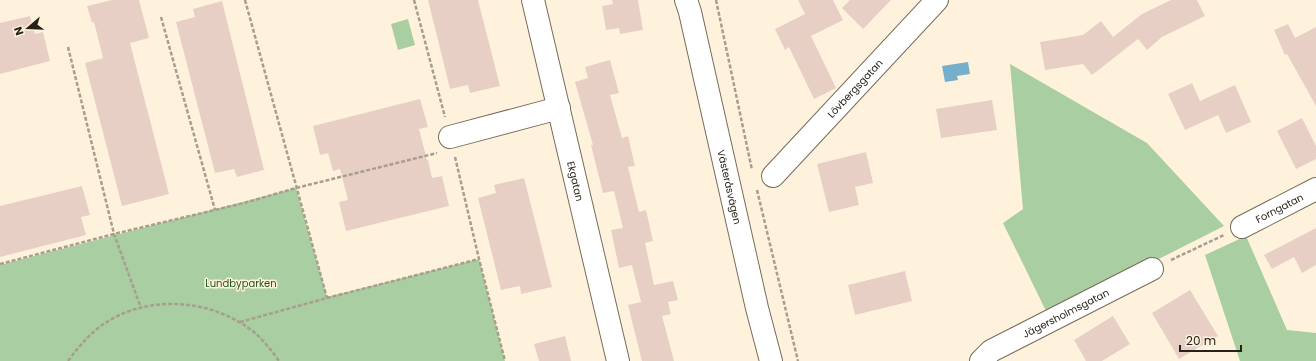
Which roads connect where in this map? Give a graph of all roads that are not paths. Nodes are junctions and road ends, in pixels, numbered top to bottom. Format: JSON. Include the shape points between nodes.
{"nodes":[{"id":1,"x":534,"y":0,"type":"edge"},
{"id":2,"x":937,"y":0,"type":"edge"},
{"id":3,"x":689,"y":4,"type":"edge"},
{"id":4,"x":559,"y":108,"type":"junction"},
{"id":5,"x":452,"y":143,"type":"road end"},
{"id":6,"x":773,"y":176,"type":"dead end"},
{"id":7,"x":1316,"y":188,"type":"edge"},
{"id":8,"x":1242,"y":227,"type":"road end"},
{"id":9,"x":1152,"y":269,"type":"road end"},
{"id":10,"x":618,"y":361,"type":"edge"},
{"id":11,"x":771,"y":361,"type":"edge"},
{"id":12,"x":981,"y":361,"type":"edge"}],
"edges":[{"from":1,"to":4,"type":"street","name":"Ekgatan"},
{"from":2,"to":6,"type":"street","name":"Lövbergsgatan"},
{"from":3,"to":11,"type":"street","name":"Västeråsvägen"},
{"from":4,"to":5,"type":"street"},
{"from":4,"to":10,"type":"street","name":"Ekgatan"},
{"from":7,"to":8,"type":"street","name":"Forngatan"},
{"from":9,"to":12,"type":"street","name":"Jägersholmsgatan","via":[[991,351]]}]}
